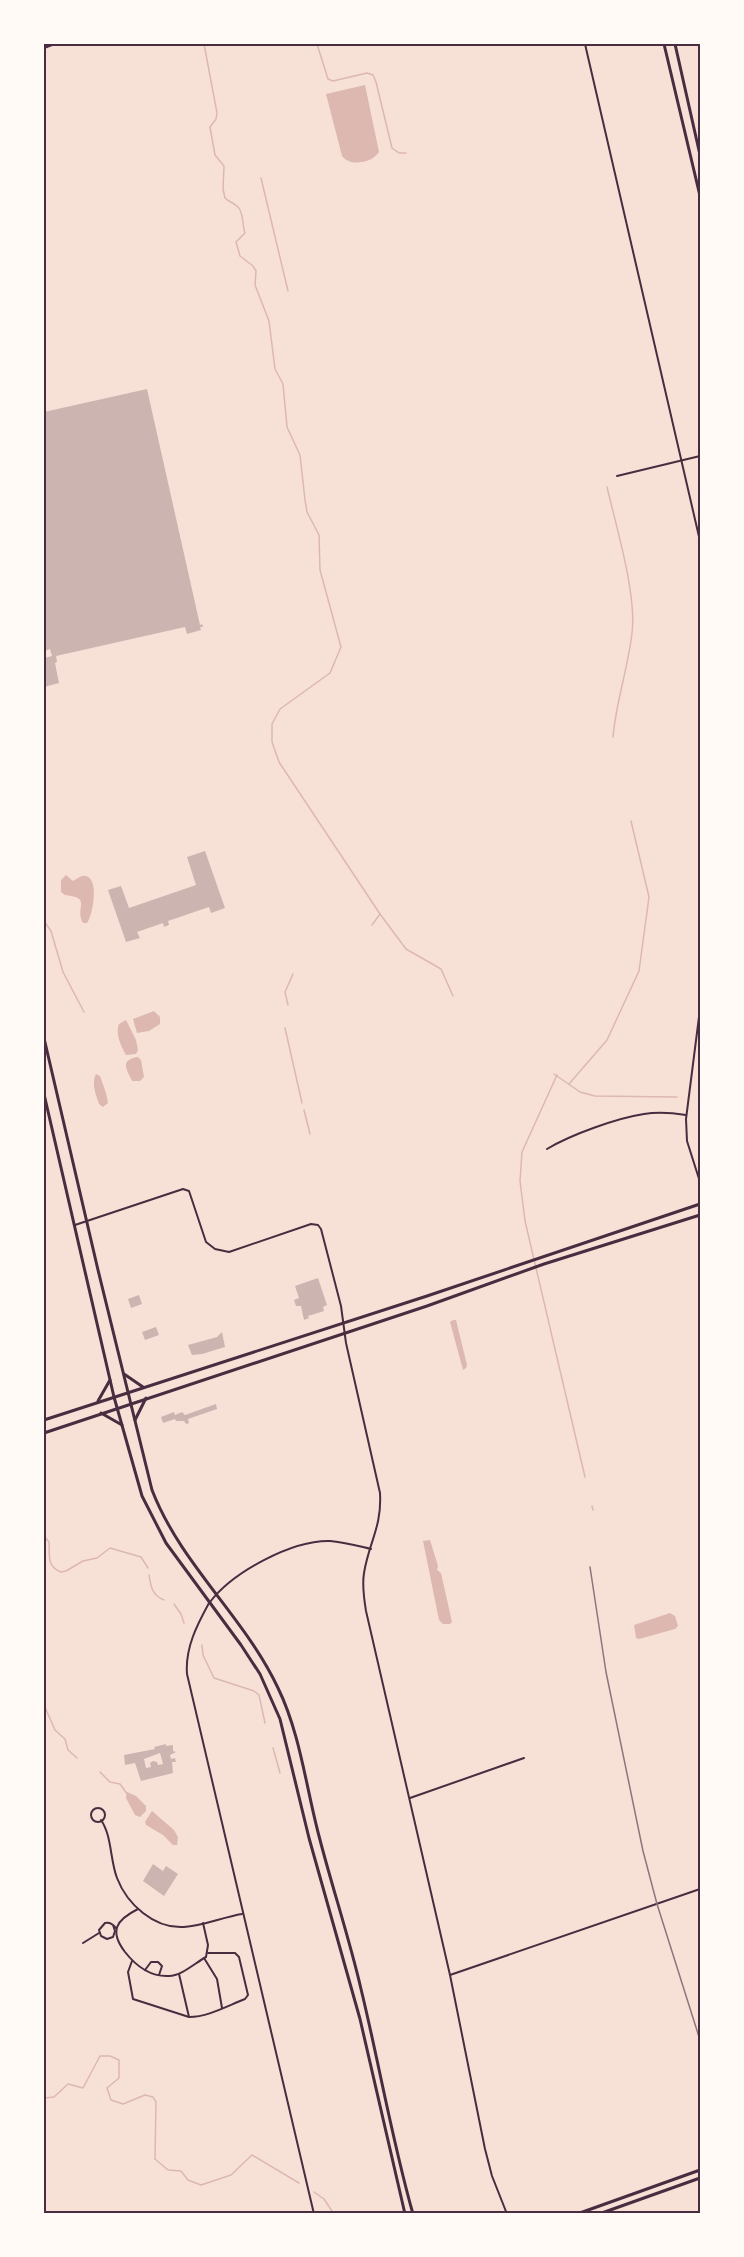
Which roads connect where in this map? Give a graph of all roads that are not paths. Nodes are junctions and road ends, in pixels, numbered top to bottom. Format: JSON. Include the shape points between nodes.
{"nodes":[{"id":1,"x":56,"y":44,"type":"edge"},
{"id":2,"x":585,"y":44,"type":"edge"},
{"id":3,"x":664,"y":44,"type":"edge"},
{"id":4,"x":675,"y":44,"type":"edge"},
{"id":5,"x":44,"y":48,"type":"edge"},
{"id":6,"x":700,"y":154,"type":"edge"},
{"id":7,"x":700,"y":196,"type":"edge"},
{"id":8,"x":700,"y":456,"type":"edge"},
{"id":9,"x":682,"y":460,"type":"junction"},
{"id":10,"x":617,"y":476,"type":"dead end"},
{"id":11,"x":700,"y":542,"type":"edge"},
{"id":12,"x":700,"y":1009,"type":"edge"},
{"id":13,"x":44,"y":1038,"type":"edge"},
{"id":14,"x":45,"y":1052,"type":"edge"},
{"id":15,"x":44,"y":1094,"type":"edge"},
{"id":16,"x":686,"y":1115,"type":"junction"},
{"id":17,"x":547,"y":1149,"type":"dead end"},
{"id":18,"x":700,"y":1182,"type":"edge"},
{"id":19,"x":700,"y":1204,"type":"edge"},
{"id":20,"x":700,"y":1215,"type":"edge"},
{"id":21,"x":86,"y":1222,"type":"junction"},
{"id":22,"x":74,"y":1225,"type":"junction"},
{"id":23,"x":343,"y":1323,"type":"junction"},
{"id":24,"x":345,"y":1333,"type":"junction"},
{"id":25,"x":124,"y":1374,"type":"junction"},
{"id":26,"x":110,"y":1380,"type":"junction"},
{"id":27,"x":143,"y":1387,"type":"junction"},
{"id":28,"x":128,"y":1392,"type":"junction"},
{"id":29,"x":114,"y":1397,"type":"junction"},
{"id":30,"x":146,"y":1398,"type":"junction"},
{"id":31,"x":98,"y":1401,"type":"junction"},
{"id":32,"x":130,"y":1403,"type":"junction"},
{"id":33,"x":117,"y":1407,"type":"junction"},
{"id":34,"x":101,"y":1413,"type":"junction"},
{"id":35,"x":44,"y":1420,"type":"edge"},
{"id":36,"x":135,"y":1420,"type":"junction"},
{"id":37,"x":122,"y":1425,"type":"junction"},
{"id":38,"x":44,"y":1433,"type":"edge"},
{"id":39,"x":371,"y":1549,"type":"junction"},
{"id":40,"x":216,"y":1594,"type":"junction"},
{"id":41,"x":209,"y":1603,"type":"junction"},
{"id":42,"x":524,"y":1758,"type":"dead end"},
{"id":43,"x":410,"y":1798,"type":"junction"},
{"id":44,"x":101,"y":1820,"type":"junction"},
{"id":45,"x":700,"y":1888,"type":"edge"},
{"id":46,"x":138,"y":1909,"type":"junction"},
{"id":47,"x":242,"y":1914,"type":"junction"},
{"id":48,"x":203,"y":1923,"type":"junction"},
{"id":49,"x":113,"y":1925,"type":"junction"},
{"id":50,"x":117,"y":1929,"type":"junction"},
{"id":51,"x":99,"y":1933,"type":"junction"},
{"id":52,"x":114,"y":1935,"type":"junction"},
{"id":53,"x":83,"y":1943,"type":"dead end"},
{"id":54,"x":208,"y":1953,"type":"junction"},
{"id":55,"x":204,"y":1958,"type":"junction"},
{"id":56,"x":132,"y":1961,"type":"junction"},
{"id":57,"x":145,"y":1971,"type":"junction"},
{"id":58,"x":178,"y":1973,"type":"junction"},
{"id":59,"x":159,"y":1975,"type":"junction"},
{"id":60,"x":450,"y":1975,"type":"junction"},
{"id":61,"x":222,"y":2008,"type":"junction"},
{"id":62,"x":189,"y":2017,"type":"junction"},
{"id":63,"x":700,"y":2170,"type":"edge"},
{"id":64,"x":700,"y":2178,"type":"edge"},
{"id":65,"x":314,"y":2214,"type":"edge"},
{"id":66,"x":405,"y":2214,"type":"edge"},
{"id":67,"x":413,"y":2214,"type":"edge"},
{"id":68,"x":507,"y":2214,"type":"edge"},
{"id":69,"x":577,"y":2214,"type":"edge"},
{"id":70,"x":599,"y":2214,"type":"edge"}],
"edges":[{"from":1,"to":5,"type":"street"},
{"from":2,"to":9,"type":"street"},
{"from":3,"to":7,"type":"main road"},
{"from":4,"to":6,"type":"main road"},
{"from":8,"to":9,"type":"street"},
{"from":9,"to":10,"type":"street"},
{"from":9,"to":11,"type":"street"},
{"from":12,"to":16,"type":"street"},
{"from":13,"to":14,"type":"main road"},
{"from":14,"to":21,"type":"main road"},
{"from":15,"to":22,"type":"main road"},
{"from":16,"to":17,"type":"street","via":[[646,1114],[625,1119]]},
{"from":16,"to":18,"type":"street","via":[[687,1141]]},
{"from":19,"to":23,"type":"main road"},
{"from":20,"to":24,"type":"main road"},
{"from":21,"to":22,"type":"street"},
{"from":21,"to":23,"type":"street","via":[[183,1189],[189,1191],[206,1242],[215,1249],[229,1252],[316,1224],[322,1231]]},
{"from":21,"to":25,"type":"main road"},
{"from":22,"to":26,"type":"main road"},
{"from":23,"to":24,"type":"street"},
{"from":23,"to":27,"type":"main road"},
{"from":24,"to":30,"type":"main road"},
{"from":24,"to":39,"type":"street","via":[[380,1493],[381,1511]]},
{"from":25,"to":27,"type":"main road"},
{"from":25,"to":28,"type":"main road"},
{"from":26,"to":29,"type":"main road"},
{"from":26,"to":31,"type":"main road"},
{"from":27,"to":28,"type":"main road"},
{"from":28,"to":29,"type":"main road"},
{"from":28,"to":32,"type":"main road"},
{"from":29,"to":31,"type":"main road"},
{"from":29,"to":33,"type":"main road"},
{"from":30,"to":32,"type":"main road"},
{"from":30,"to":36,"type":"main road"},
{"from":31,"to":35,"type":"main road"},
{"from":32,"to":33,"type":"main road"},
{"from":32,"to":36,"type":"main road"},
{"from":33,"to":34,"type":"main road"},
{"from":33,"to":37,"type":"main road"},
{"from":34,"to":37,"type":"main road"},
{"from":34,"to":38,"type":"main road"},
{"from":36,"to":40,"type":"main road","via":[[161,1512],[174,1538]]},
{"from":37,"to":41,"type":"main road","via":[[148,1511],[166,1544]]},
{"from":39,"to":40,"type":"street","via":[[328,1541],[307,1545],[259,1562]]},
{"from":39,"to":43,"type":"street","via":[[364,1576],[364,1599]]},
{"from":40,"to":41,"type":"street"},
{"from":40,"to":67,"type":"main road","via":[[252,1642],[279,1688],[293,1731],[361,1988]]},
{"from":41,"to":47,"type":"street","via":[[195,1626],[187,1674]]},
{"from":41,"to":66,"type":"main road","via":[[260,1674],[280,1719],[360,2019]]},
{"from":42,"to":43,"type":"street"},
{"from":43,"to":60,"type":"street"},
{"from":44,"to":44,"type":"street","via":[[103,1810],[93,1809],[93,1819]]},
{"from":44,"to":46,"type":"street","via":[[117,1878]]},
{"from":45,"to":60,"type":"street"},
{"from":46,"to":48,"type":"street","via":[[173,1926]]},
{"from":46,"to":50,"type":"street","via":[[121,1920]]},
{"from":47,"to":48,"type":"street"},
{"from":47,"to":65,"type":"street"},
{"from":48,"to":54,"type":"street"},
{"from":49,"to":50,"type":"street"},
{"from":49,"to":51,"type":"street","via":[[102,1924]]},
{"from":49,"to":52,"type":"street"},
{"from":50,"to":52,"type":"street"},
{"from":51,"to":52,"type":"street","via":[[104,1938]]},
{"from":51,"to":53,"type":"street"},
{"from":52,"to":56,"type":"street"},
{"from":54,"to":55,"type":"street"},
{"from":54,"to":61,"type":"street","via":[[235,1953],[239,1957],[248,1995]]},
{"from":55,"to":58,"type":"street"},
{"from":55,"to":61,"type":"street","via":[[217,1979]]},
{"from":56,"to":57,"type":"street"},
{"from":56,"to":62,"type":"street","via":[[128,1972],[133,1999]]},
{"from":57,"to":59,"type":"street"},
{"from":57,"to":59,"type":"street","via":[[155,1961],[162,1966]]},
{"from":58,"to":59,"type":"street"},
{"from":58,"to":62,"type":"street"},
{"from":60,"to":68,"type":"street","via":[[486,2151]]},
{"from":61,"to":62,"type":"street"},
{"from":63,"to":69,"type":"main road"},
{"from":64,"to":70,"type":"main road"}]}
